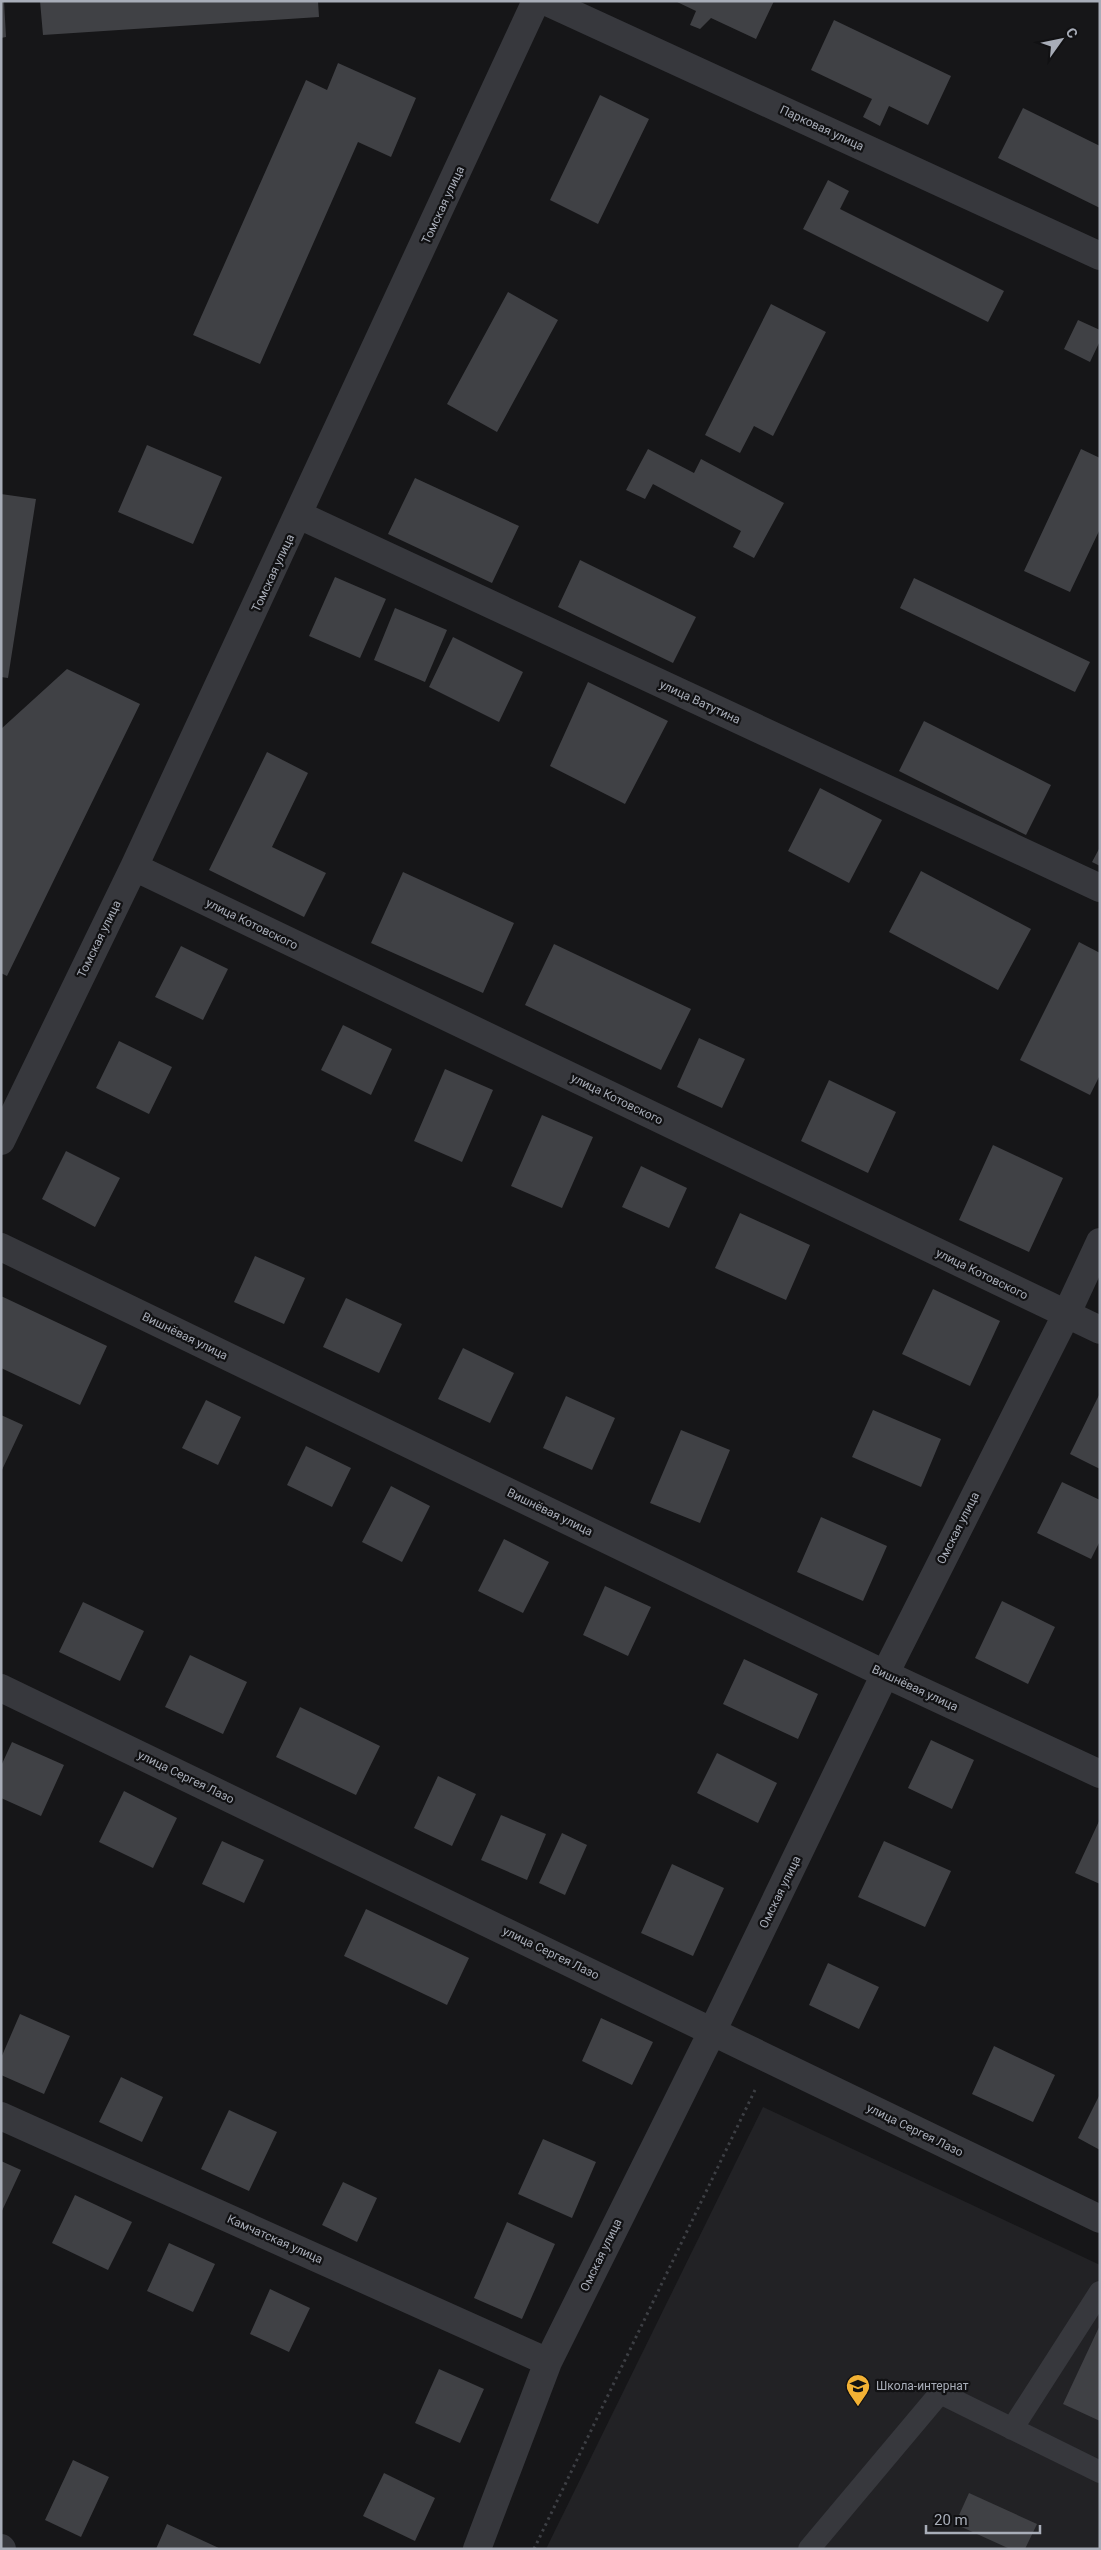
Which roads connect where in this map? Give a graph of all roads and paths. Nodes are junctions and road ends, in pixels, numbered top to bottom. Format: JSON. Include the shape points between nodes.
{"nodes":[{"id":1,"x":536,"y":1,"type":"edge"},
{"id":2,"x":545,"y":1,"type":"edge"},
{"id":3,"x":1100,"y":256,"type":"edge"},
{"id":4,"x":300,"y":515,"type":"junction"},
{"id":5,"x":134,"y":867,"type":"junction"},
{"id":6,"x":1100,"y":888,"type":"edge"},
{"id":7,"x":1,"y":1141,"type":"edge"},
{"id":8,"x":1100,"y":1242,"type":"edge"},
{"id":9,"x":1,"y":1247,"type":"edge"},
{"id":10,"x":1066,"y":1315,"type":"junction"},
{"id":11,"x":1100,"y":1330,"type":"edge"},
{"id":12,"x":885,"y":1674,"type":"junction"},
{"id":13,"x":1,"y":1688,"type":"edge"},
{"id":14,"x":1100,"y":1774,"type":"edge"},
{"id":15,"x":712,"y":2032,"type":"junction"},
{"id":16,"x":769,"y":2060,"type":"junction"},
{"id":17,"x":1,"y":2116,"type":"edge"},
{"id":18,"x":1100,"y":2219,"type":"edge"},
{"id":19,"x":1100,"y":2292,"type":"edge"},
{"id":20,"x":548,"y":2362,"type":"junction"},
{"id":21,"x":1012,"y":2429,"type":"junction"},
{"id":22,"x":1100,"y":2472,"type":"edge"},
{"id":23,"x":477,"y":2549,"type":"edge"},
{"id":24,"x":534,"y":2549,"type":"edge"},
{"id":25,"x":809,"y":2549,"type":"edge"}],
"edges":[{"from":1,"to":4,"type":"street","name":"Томская улица"},
{"from":2,"to":3,"type":"street","name":"Парковая улица"},
{"from":4,"to":5,"type":"street","name":"Томская улица"},
{"from":4,"to":6,"type":"street","name":"улица Ватутина"},
{"from":5,"to":7,"type":"street","name":"Томская улица"},
{"from":5,"to":10,"type":"street","name":"улица Котовского"},
{"from":8,"to":10,"type":"street","name":"Омская улица"},
{"from":9,"to":12,"type":"street","name":"Вишнёвая улица"},
{"from":10,"to":11,"type":"street","name":"улица Котовского"},
{"from":10,"to":12,"type":"street","name":"Омская улица"},
{"from":12,"to":14,"type":"street","name":"Вишнёвая улица"},
{"from":12,"to":15,"type":"street","name":"Омская улица"},
{"from":13,"to":15,"type":"street","name":"улица Сергея Лазо"},
{"from":15,"to":16,"type":"street","name":"улица Сергея Лазо"},
{"from":15,"to":20,"type":"street","name":"Омская улица"},
{"from":16,"to":18,"type":"street","name":"улица Сергея Лазо"},
{"from":16,"to":24,"type":"path"},
{"from":17,"to":20,"type":"street","name":"Камчатская улица"},
{"from":19,"to":21,"type":"lane"},
{"from":20,"to":23,"type":"street","name":"Омская улица"},
{"from":21,"to":22,"type":"lane"},
{"from":21,"to":25,"type":"lane","via":[[940,2393]]}]}
